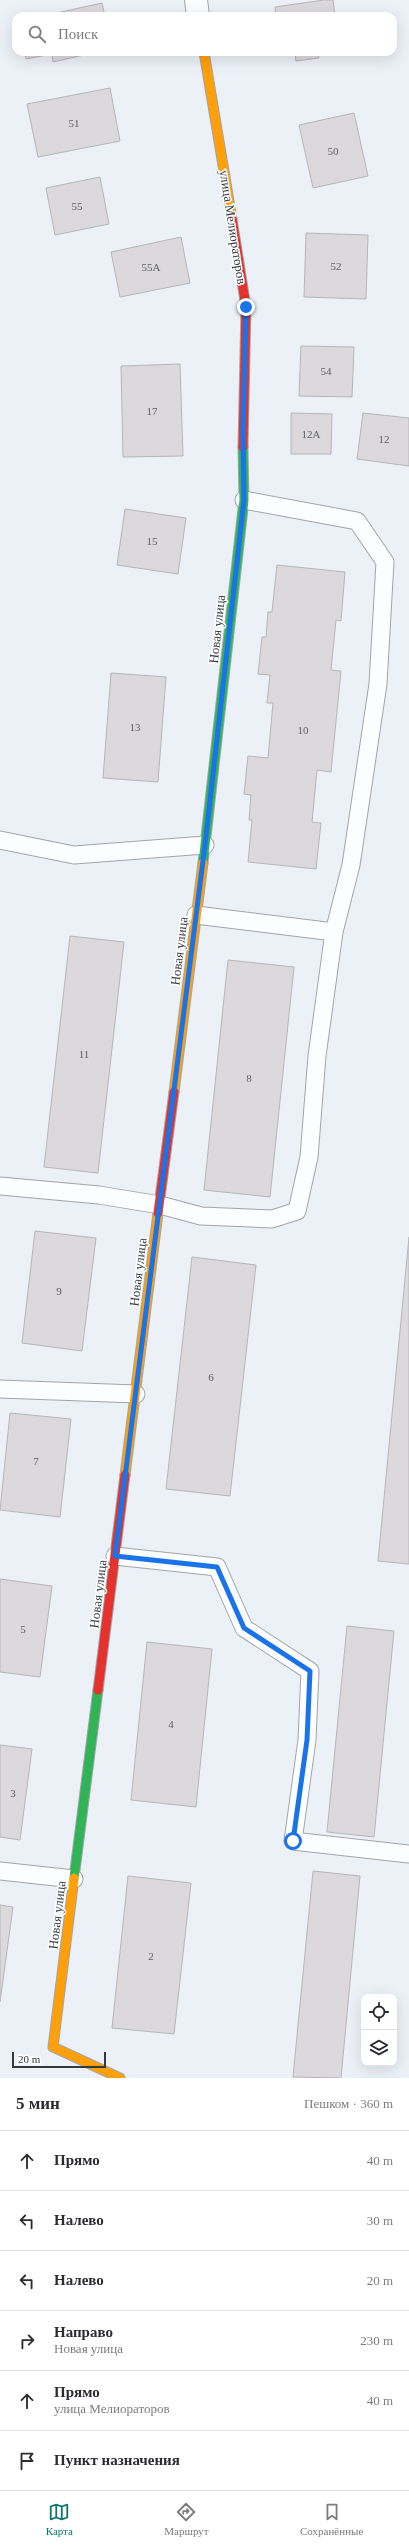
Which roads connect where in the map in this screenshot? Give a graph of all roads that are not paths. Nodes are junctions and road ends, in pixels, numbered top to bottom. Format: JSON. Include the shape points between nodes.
{"nodes":[{"id":1,"x":196,"y":0,"type":"edge"},
{"id":2,"x":198,"y":12,"type":"edge"},
{"id":3,"x":205,"y":56,"type":"edge"},
{"id":4,"x":244,"y":500,"type":"junction"},
{"id":5,"x":0,"y":840,"type":"edge"},
{"id":6,"x":205,"y":845,"type":"junction"},
{"id":7,"x":196,"y":915,"type":"junction"},
{"id":8,"x":334,"y":932,"type":"junction"},
{"id":9,"x":0,"y":1186,"type":"edge"},
{"id":10,"x":160,"y":1205,"type":"junction"},
{"id":11,"x":0,"y":1389,"type":"edge"},
{"id":12,"x":136,"y":1394,"type":"junction"},
{"id":13,"x":115,"y":1556,"type":"junction"},
{"id":14,"x":409,"y":1854,"type":"edge"},
{"id":15,"x":0,"y":1871,"type":"edge"},
{"id":16,"x":74,"y":1879,"type":"junction"},
{"id":17,"x":120,"y":2078,"type":"edge"}],
"edges":[{"from":1,"to":2,"type":"street"},
{"from":3,"to":4,"type":"street","name":"улица Мелиораторов","via":[[246,307]]},
{"from":4,"to":6,"type":"street","name":"Новая улица"},
{"from":4,"to":8,"type":"lane","via":[[357,521],[384,562],[378,684],[351,865]]},
{"from":5,"to":6,"type":"lane","via":[[74,854]]},
{"from":6,"to":7,"type":"street","name":"Новая улица"},
{"from":7,"to":8,"type":"lane"},
{"from":7,"to":10,"type":"street","name":"Новая улица"},
{"from":8,"to":10,"type":"lane","via":[[317,1056],[309,1157],[297,1211],[272,1219],[202,1216]]},
{"from":9,"to":10,"type":"lane","via":[[99,1195]]},
{"from":10,"to":12,"type":"street","name":"Новая улица"},
{"from":11,"to":12,"type":"lane"},
{"from":12,"to":13,"type":"street","name":"Новая улица"},
{"from":13,"to":14,"type":"lane","via":[[217,1567],[244,1628],[310,1671],[307,1740],[293,1841]]},
{"from":13,"to":16,"type":"street","name":"Новая улица"},
{"from":15,"to":16,"type":"lane"},
{"from":16,"to":17,"type":"street","name":"Новая улица","via":[[53,2047]]}]}
